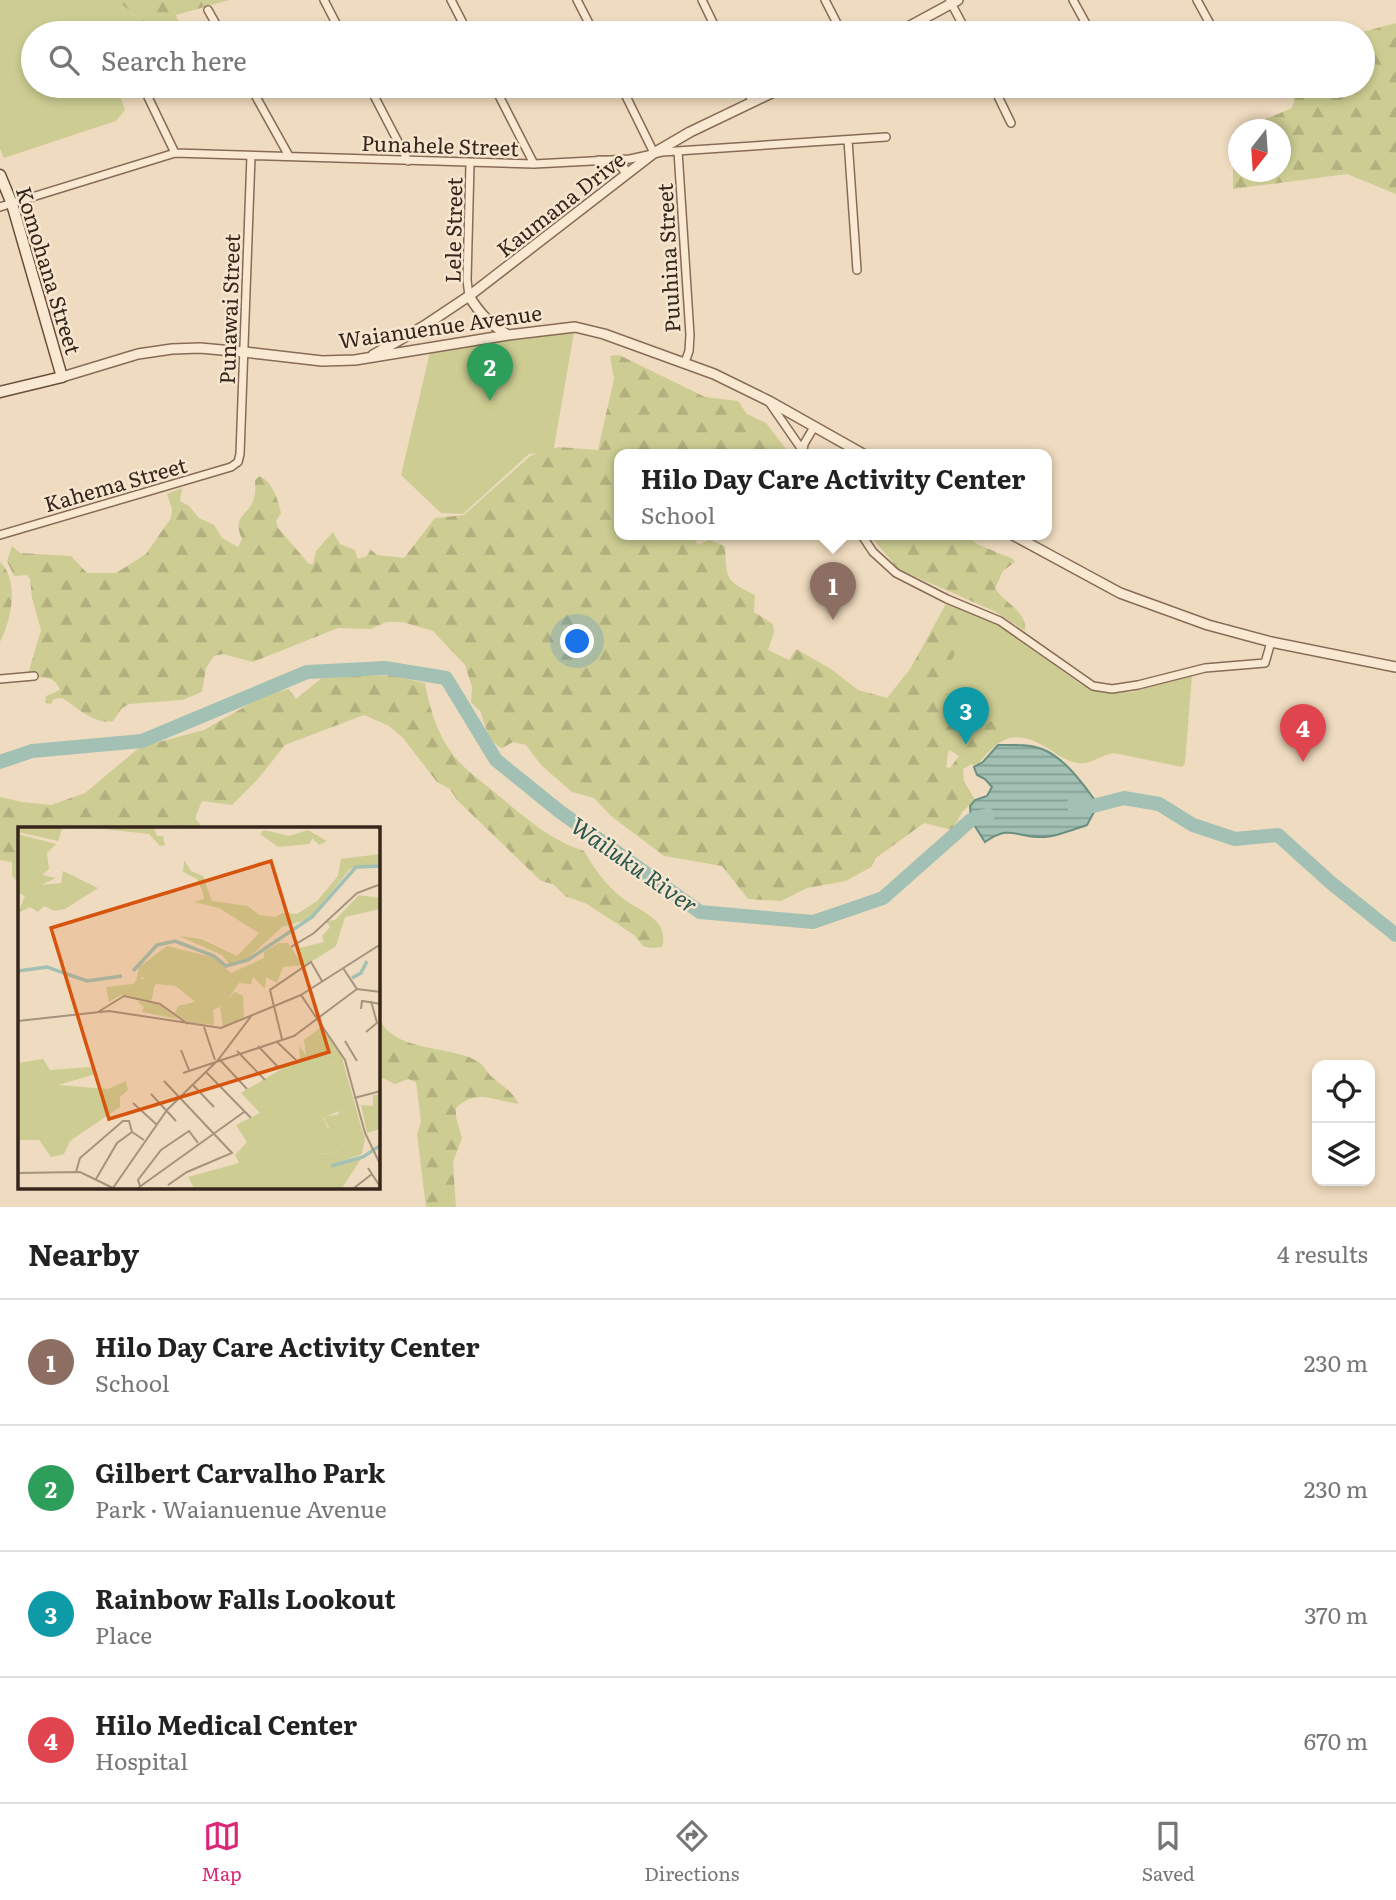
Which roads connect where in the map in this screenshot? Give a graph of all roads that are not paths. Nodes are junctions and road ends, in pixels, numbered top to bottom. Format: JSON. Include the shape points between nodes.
{"nodes":[{"id":1,"x":324,"y":0,"type":"edge"},
{"id":2,"x":451,"y":0,"type":"edge"},
{"id":3,"x":577,"y":0,"type":"edge"},
{"id":4,"x":702,"y":0,"type":"edge"},
{"id":5,"x":825,"y":0,"type":"edge"},
{"id":6,"x":1073,"y":0,"type":"edge"},
{"id":7,"x":1197,"y":0,"type":"edge"},
{"id":8,"x":953,"y":1,"type":"edge"},
{"id":9,"x":208,"y":10,"type":"dead end"},
{"id":10,"x":214,"y":21,"type":"edge"},
{"id":11,"x":335,"y":21,"type":"edge"},
{"id":12,"x":462,"y":21,"type":"edge"},
{"id":13,"x":588,"y":21,"type":"edge"},
{"id":14,"x":712,"y":21,"type":"edge"},
{"id":15,"x":836,"y":21,"type":"edge"},
{"id":16,"x":918,"y":21,"type":"edge"},
{"id":17,"x":962,"y":21,"type":"edge"},
{"id":18,"x":1084,"y":21,"type":"edge"},
{"id":19,"x":1208,"y":21,"type":"edge"},
{"id":20,"x":148,"y":98,"type":"edge"},
{"id":21,"x":257,"y":98,"type":"edge"},
{"id":22,"x":375,"y":98,"type":"edge"},
{"id":23,"x":500,"y":98,"type":"edge"},
{"id":24,"x":627,"y":98,"type":"edge"},
{"id":25,"x":751,"y":98,"type":"edge"},
{"id":26,"x":759,"y":98,"type":"edge"},
{"id":27,"x":999,"y":98,"type":"edge"},
{"id":28,"x":752,"y":101,"type":"junction"},
{"id":29,"x":1012,"y":122,"type":"dead end"},
{"id":30,"x":886,"y":137,"type":"dead end"},
{"id":31,"x":848,"y":140,"type":"junction"},
{"id":32,"x":678,"y":151,"type":"junction"},
{"id":33,"x":175,"y":153,"type":"junction"},
{"id":34,"x":654,"y":153,"type":"junction"},
{"id":35,"x":251,"y":156,"type":"junction"},
{"id":36,"x":289,"y":156,"type":"junction"},
{"id":37,"x":408,"y":161,"type":"junction"},
{"id":38,"x":599,"y":161,"type":"junction"},
{"id":39,"x":470,"y":163,"type":"junction"},
{"id":40,"x":534,"y":164,"type":"junction"},
{"id":41,"x":625,"y":174,"type":"junction"},
{"id":42,"x":0,"y":175,"type":"edge"},
{"id":43,"x":12,"y":204,"type":"junction"},
{"id":44,"x":0,"y":207,"type":"edge"},
{"id":45,"x":857,"y":270,"type":"dead end"},
{"id":46,"x":469,"y":296,"type":"junction"},
{"id":47,"x":508,"y":335,"type":"junction"},
{"id":48,"x":244,"y":352,"type":"junction"},
{"id":49,"x":361,"y":359,"type":"junction"},
{"id":50,"x":685,"y":362,"type":"junction"},
{"id":51,"x":62,"y":377,"type":"junction"},
{"id":52,"x":0,"y":392,"type":"edge"},
{"id":53,"x":769,"y":401,"type":"junction"},
{"id":54,"x":814,"y":427,"type":"junction"},
{"id":55,"x":801,"y":449,"type":"edge"},
{"id":56,"x":804,"y":449,"type":"edge"},
{"id":57,"x":854,"y":449,"type":"edge"},
{"id":58,"x":238,"y":462,"type":"joint"},
{"id":59,"x":0,"y":535,"type":"edge"},
{"id":60,"x":865,"y":540,"type":"edge"},
{"id":61,"x":1022,"y":540,"type":"edge"},
{"id":62,"x":1271,"y":642,"type":"junction"},
{"id":63,"x":1396,"y":667,"type":"edge"},
{"id":64,"x":34,"y":676,"type":"dead end"},
{"id":65,"x":0,"y":679,"type":"edge"}],
"edges":[{"from":1,"to":11,"type":"street"},
{"from":2,"to":12,"type":"street"},
{"from":3,"to":13,"type":"street"},
{"from":4,"to":14,"type":"street"},
{"from":5,"to":15,"type":"street"},
{"from":6,"to":18,"type":"street"},
{"from":7,"to":19,"type":"street"},
{"from":8,"to":16,"type":"street"},
{"from":8,"to":17,"type":"street"},
{"from":9,"to":10,"type":"street"},
{"from":20,"to":33,"type":"street"},
{"from":21,"to":36,"type":"street"},
{"from":22,"to":37,"type":"street"},
{"from":23,"to":40,"type":"street"},
{"from":24,"to":34,"type":"street"},
{"from":25,"to":28,"type":"street"},
{"from":26,"to":28,"type":"street","name":"Kaumana Drive"},
{"from":27,"to":29,"type":"street"},
{"from":28,"to":34,"type":"street","name":"Kaumana Drive"},
{"from":30,"to":31,"type":"street","name":"Punahele Street"},
{"from":31,"to":32,"type":"street","name":"Punahele Street"},
{"from":31,"to":45,"type":"street"},
{"from":32,"to":34,"type":"street","name":"Punahele Street"},
{"from":32,"to":50,"type":"street","name":"Puuhina Street","via":[[690,335]]},
{"from":33,"to":35,"type":"street","name":"Punahele Street"},
{"from":33,"to":43,"type":"street","name":"Punahele Street"},
{"from":34,"to":38,"type":"street","name":"Punahele Street"},
{"from":34,"to":41,"type":"street","name":"Kaumana Drive"},
{"from":35,"to":36,"type":"street","name":"Punahele Street"},
{"from":35,"to":48,"type":"street","name":"Punawai Street"},
{"from":36,"to":37,"type":"street","name":"Punahele Street"},
{"from":37,"to":39,"type":"street","name":"Punahele Street"},
{"from":38,"to":40,"type":"street","name":"Punahele Street"},
{"from":38,"to":41,"type":"street","via":[[618,163]]},
{"from":39,"to":40,"type":"street","name":"Punahele Street"},
{"from":39,"to":46,"type":"street","name":"Lele Street"},
{"from":41,"to":46,"type":"street","name":"Kaumana Drive"},
{"from":42,"to":43,"type":"main road","name":"Komohana Street"},
{"from":43,"to":44,"type":"street","name":"Punahele Street"},
{"from":43,"to":51,"type":"main road","name":"Komohana Street"},
{"from":46,"to":47,"type":"street","via":[[491,325]]},
{"from":46,"to":49,"type":"street","name":"Kaumana Drive","via":[[381,352]]},
{"from":47,"to":49,"type":"street","name":"Waianuenue Avenue"},
{"from":47,"to":50,"type":"street","name":"Waianuenue Avenue","via":[[589,329]]},
{"from":48,"to":49,"type":"street","name":"Waianuenue Avenue","via":[[322,361]]},
{"from":48,"to":51,"type":"street","name":"Waianuenue Avenue","via":[[158,351]]},
{"from":48,"to":58,"type":"street","name":"Punawai Street"},
{"from":50,"to":53,"type":"street","name":"Waianuenue Avenue"},
{"from":51,"to":52,"type":"main road","name":"Waianuenue Avenue"},
{"from":53,"to":54,"type":"street","name":"Waianuenue Avenue"},
{"from":53,"to":55,"type":"street"},
{"from":54,"to":56,"type":"street"},
{"from":54,"to":57,"type":"street","name":"Waianuenue Avenue"},
{"from":58,"to":59,"type":"street","name":"Kahema Street"},
{"from":60,"to":62,"type":"street","via":[[896,573],[1000,621],[1093,686],[1112,689],[1205,668],[1265,663]]},
{"from":61,"to":62,"type":"street","via":[[1120,593]]},
{"from":62,"to":63,"type":"street"},
{"from":64,"to":65,"type":"street"}]}
